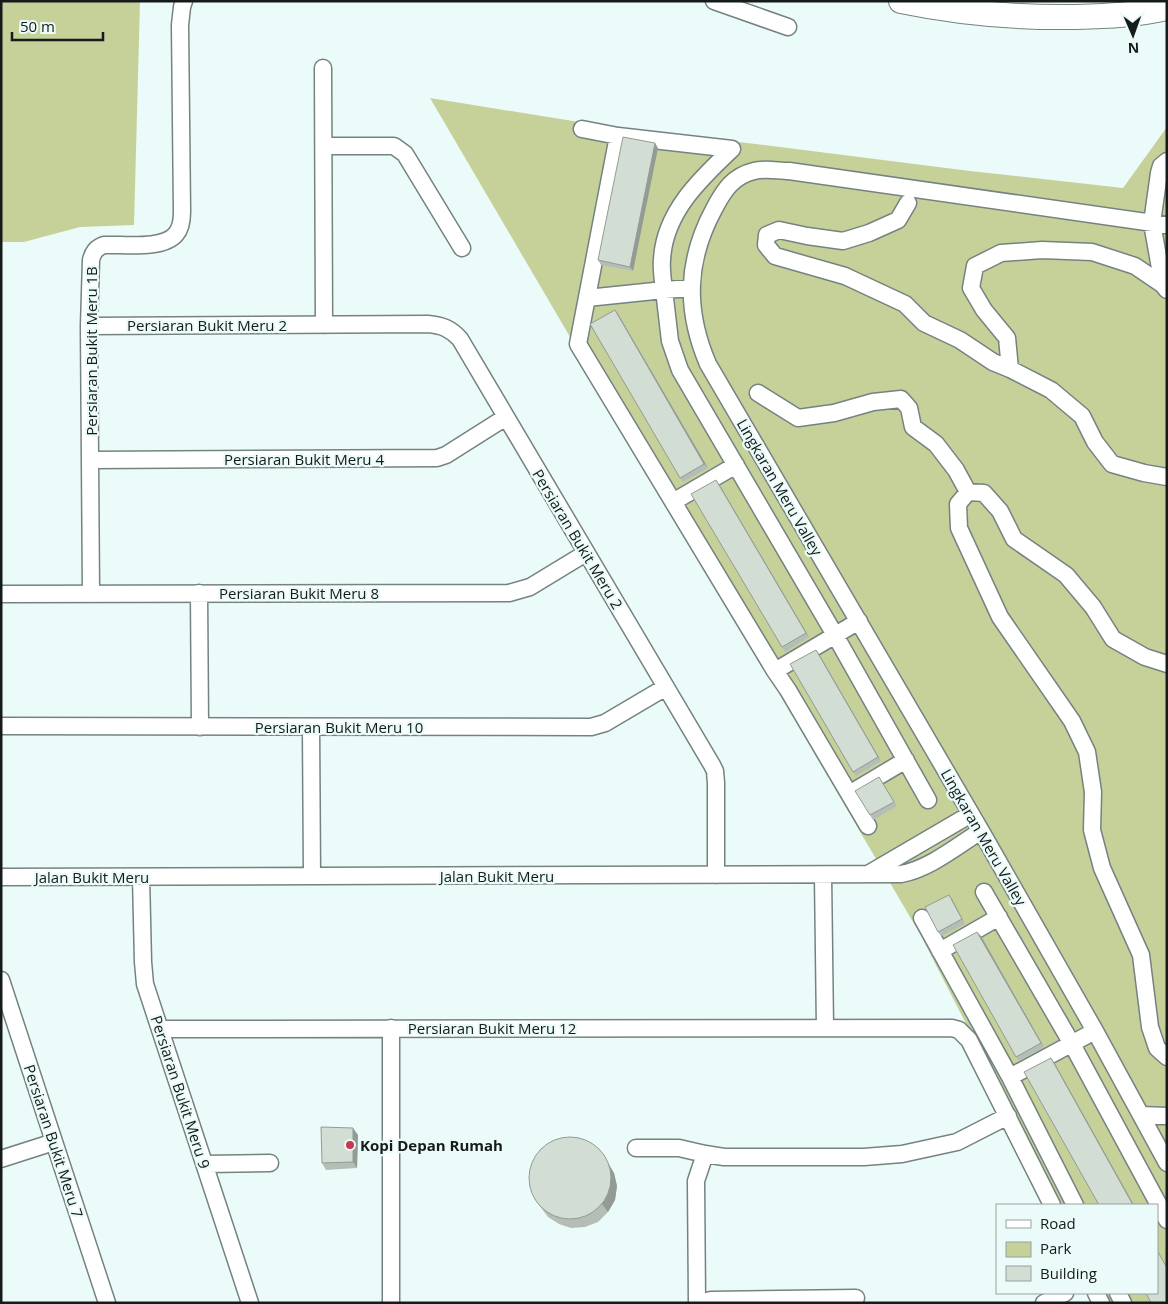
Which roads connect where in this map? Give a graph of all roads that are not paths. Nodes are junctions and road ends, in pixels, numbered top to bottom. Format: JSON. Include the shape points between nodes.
{"nodes":[{"id":1,"x":184,"y":1,"type":"edge"},
{"id":2,"x":714,"y":1,"type":"edge"},
{"id":3,"x":901,"y":1,"type":"edge"},
{"id":4,"x":996,"y":1,"type":"edge"},
{"id":5,"x":1167,"y":7,"type":"edge"},
{"id":6,"x":788,"y":27,"type":"dead end"},
{"id":7,"x":323,"y":68,"type":"dead end"},
{"id":8,"x":582,"y":129,"type":"dead end"},
{"id":9,"x":618,"y":136,"type":"junction"},
{"id":10,"x":324,"y":146,"type":"junction"},
{"id":11,"x":1167,"y":161,"type":"edge"},
{"id":12,"x":908,"y":203,"type":"dead end"},
{"id":13,"x":1159,"y":224,"type":"edge"},
{"id":14,"x":462,"y":248,"type":"dead end"},
{"id":15,"x":1165,"y":287,"type":"edge"},
{"id":16,"x":692,"y":288,"type":"junction"},
{"id":17,"x":664,"y":290,"type":"junction"},
{"id":18,"x":587,"y":298,"type":"junction"},
{"id":19,"x":324,"y":325,"type":"junction"},
{"id":20,"x":89,"y":326,"type":"junction"},
{"id":21,"x":1010,"y":369,"type":"junction"},
{"id":22,"x":758,"y":394,"type":"dead end"},
{"id":23,"x":506,"y":417,"type":"junction"},
{"id":24,"x":91,"y":460,"type":"junction"},
{"id":25,"x":736,"y":465,"type":"junction"},
{"id":26,"x":1167,"y":477,"type":"edge"},
{"id":27,"x":968,"y":492,"type":"junction"},
{"id":28,"x":673,"y":502,"type":"junction"},
{"id":29,"x":586,"y":553,"type":"junction"},
{"id":30,"x":199,"y":593,"type":"junction"},
{"id":31,"x":1,"y":594,"type":"edge"},
{"id":32,"x":91,"y":594,"type":"junction"},
{"id":33,"x":859,"y":622,"type":"junction"},
{"id":34,"x":835,"y":635,"type":"junction"},
{"id":35,"x":1167,"y":664,"type":"edge"},
{"id":36,"x":775,"y":671,"type":"junction"},
{"id":37,"x":666,"y":687,"type":"junction"},
{"id":38,"x":1,"y":726,"type":"edge"},
{"id":39,"x":310,"y":727,"type":"junction"},
{"id":40,"x":200,"y":728,"type":"junction"},
{"id":41,"x":906,"y":760,"type":"junction"},
{"id":42,"x":849,"y":794,"type":"junction"},
{"id":43,"x":928,"y":800,"type":"dead end"},
{"id":44,"x":971,"y":814,"type":"junction"},
{"id":45,"x":868,"y":826,"type":"dead end"},
{"id":46,"x":981,"y":831,"type":"junction"},
{"id":47,"x":868,"y":874,"type":"junction"},
{"id":48,"x":716,"y":875,"type":"junction"},
{"id":49,"x":823,"y":875,"type":"junction"},
{"id":50,"x":312,"y":876,"type":"junction"},
{"id":51,"x":1,"y":877,"type":"edge"},
{"id":52,"x":141,"y":877,"type":"junction"},
{"id":53,"x":984,"y":892,"type":"dead end"},
{"id":54,"x":999,"y":917,"type":"junction"},
{"id":55,"x":922,"y":918,"type":"dead end"},
{"id":56,"x":940,"y":951,"type":"junction"},
{"id":57,"x":1,"y":980,"type":"edge"},
{"id":58,"x":391,"y":1028,"type":"junction"},
{"id":59,"x":825,"y":1028,"type":"junction"},
{"id":60,"x":160,"y":1029,"type":"junction"},
{"id":61,"x":1095,"y":1031,"type":"junction"},
{"id":62,"x":1072,"y":1044,"type":"junction"},
{"id":63,"x":1167,"y":1057,"type":"edge"},
{"id":64,"x":1010,"y":1077,"type":"junction"},
{"id":65,"x":1141,"y":1115,"type":"junction"},
{"id":66,"x":1008,"y":1116,"type":"junction"},
{"id":67,"x":1167,"y":1116,"type":"edge"},
{"id":68,"x":54,"y":1142,"type":"junction"},
{"id":69,"x":636,"y":1148,"type":"dead end"},
{"id":70,"x":705,"y":1154,"type":"junction"},
{"id":71,"x":1,"y":1159,"type":"edge"},
{"id":72,"x":1167,"y":1162,"type":"edge"},
{"id":73,"x":270,"y":1163,"type":"dead end"},
{"id":74,"x":205,"y":1164,"type":"junction"},
{"id":75,"x":1052,"y":1204,"type":"edge"},
{"id":76,"x":1074,"y":1204,"type":"edge"},
{"id":77,"x":1155,"y":1204,"type":"edge"},
{"id":78,"x":1063,"y":1294,"type":"edge"},
{"id":79,"x":856,"y":1298,"type":"dead end"},
{"id":80,"x":107,"y":1303,"type":"edge"},
{"id":81,"x":250,"y":1303,"type":"edge"},
{"id":82,"x":391,"y":1303,"type":"edge"},
{"id":83,"x":698,"y":1303,"type":"edge"},
{"id":84,"x":1044,"y":1303,"type":"edge"}],
"edges":[{"from":1,"to":20,"type":"street","name":"Persiaran Bukit Meru 1B","via":[[180,25],[181,224],[177,234],[159,244],[97,248],[90,265]]},
{"from":2,"to":6,"type":"street"},
{"from":3,"to":5,"type":"highway","via":[[954,11],[1019,16],[1109,16],[1147,13]]},
{"from":4,"to":5,"type":"highway","via":[[1061,6]]},
{"from":7,"to":10,"type":"street"},
{"from":8,"to":9,"type":"street"},
{"from":9,"to":17,"type":"street","via":[[732,149],[700,180],[678,208],[663,246]]},
{"from":9,"to":18,"type":"street"},
{"from":10,"to":14,"type":"street","via":[[394,146],[405,154]]},
{"from":10,"to":19,"type":"street"},
{"from":11,"to":13,"type":"street","via":[[1159,173]]},
{"from":12,"to":21,"type":"street","via":[[898,220],[843,242],[779,230],[767,235],[766,245],[775,256],[845,276],[905,304],[924,323]]},
{"from":13,"to":15,"type":"street"},
{"from":13,"to":16,"type":"street","name":"Lingkaran Meru Valley","via":[[789,171],[755,170],[737,178],[723,191],[698,244]]},
{"from":15,"to":21,"type":"street","via":[[1135,266],[1092,252],[1042,250],[1001,253],[975,266],[970,288],[1007,338]]},
{"from":16,"to":17,"type":"street"},
{"from":16,"to":33,"type":"street","name":"Lingkaran Meru Valley","via":[[698,334],[708,364]]},
{"from":17,"to":18,"type":"street"},
{"from":17,"to":25,"type":"street","via":[[674,356]]},
{"from":18,"to":28,"type":"street","via":[[578,344]]},
{"from":19,"to":20,"type":"street","name":"Persiaran Bukit Meru 2"},
{"from":19,"to":23,"type":"street","name":"Persiaran Bukit Meru 2","via":[[428,324],[446,328],[460,339]]},
{"from":20,"to":24,"type":"street","name":"Persiaran Bukit Meru 1B"},
{"from":21,"to":26,"type":"street","via":[[1051,390],[1082,416],[1095,442],[1112,464]]},
{"from":22,"to":27,"type":"street","via":[[798,418],[901,399],[909,408],[913,427],[936,444]]},
{"from":23,"to":24,"type":"street","name":"Persiaran Bukit Meru 4","via":[[437,458]]},
{"from":23,"to":29,"type":"street","name":"Persiaran Bukit Meru 2"},
{"from":24,"to":32,"type":"street","name":"Persiaran Bukit Meru 1B"},
{"from":25,"to":28,"type":"street"},
{"from":25,"to":34,"type":"street"},
{"from":27,"to":35,"type":"street","via":[[984,493],[1000,511],[1014,539],[1066,575],[1093,607],[1113,639]]},
{"from":27,"to":63,"type":"street","via":[[958,504],[962,536],[1000,617],[1072,721],[1087,752],[1093,792],[1092,830],[1102,868],[1141,955],[1150,1027],[1156,1048]]},
{"from":28,"to":36,"type":"street"},
{"from":29,"to":30,"type":"street","name":"Persiaran Bukit Meru 8","via":[[530,587],[509,593]]},
{"from":29,"to":37,"type":"street","name":"Persiaran Bukit Meru 2"},
{"from":30,"to":32,"type":"street","name":"Persiaran Bukit Meru 8"},
{"from":30,"to":40,"type":"street"},
{"from":31,"to":32,"type":"street","name":"Persiaran Bukit Meru 8"},
{"from":33,"to":34,"type":"street"},
{"from":33,"to":44,"type":"street","name":"Lingkaran Meru Valley"},
{"from":34,"to":36,"type":"street"},
{"from":34,"to":41,"type":"street"},
{"from":36,"to":42,"type":"street"},
{"from":37,"to":39,"type":"street","name":"Persiaran Bukit Meru 10","via":[[605,723],[591,727]]},
{"from":37,"to":48,"type":"street","name":"Persiaran Bukit Meru 2","via":[[714,771]]},
{"from":38,"to":40,"type":"street","name":"Persiaran Bukit Meru 10"},
{"from":39,"to":40,"type":"street","name":"Persiaran Bukit Meru 10"},
{"from":39,"to":50,"type":"street"},
{"from":41,"to":42,"type":"street"},
{"from":41,"to":43,"type":"street"},
{"from":42,"to":45,"type":"street"},
{"from":44,"to":46,"type":"street","name":"Lingkaran Meru Valley"},
{"from":44,"to":47,"type":"street"},
{"from":46,"to":47,"type":"street","name":"Jalan Bukit Meru","via":[[912,872]]},
{"from":46,"to":61,"type":"street","name":"Lingkaran Meru Valley"},
{"from":47,"to":49,"type":"street","name":"Jalan Bukit Meru"},
{"from":48,"to":49,"type":"street","name":"Jalan Bukit Meru"},
{"from":48,"to":50,"type":"street","name":"Jalan Bukit Meru"},
{"from":49,"to":59,"type":"street"},
{"from":50,"to":52,"type":"street","name":"Jalan Bukit Meru"},
{"from":51,"to":52,"type":"street","name":"Jalan Bukit Meru"},
{"from":52,"to":60,"type":"street","name":"Persiaran Bukit Meru 9","via":[[143,973]]},
{"from":53,"to":54,"type":"street"},
{"from":54,"to":56,"type":"street"},
{"from":54,"to":62,"type":"street"},
{"from":55,"to":56,"type":"street"},
{"from":56,"to":64,"type":"street"},
{"from":57,"to":68,"type":"street","name":"Persiaran Bukit Meru 7"},
{"from":58,"to":59,"type":"street","name":"Persiaran Bukit Meru 12"},
{"from":58,"to":60,"type":"street","name":"Persiaran Bukit Meru 12"},
{"from":58,"to":82,"type":"street"},
{"from":59,"to":66,"type":"street","name":"Persiaran Bukit Meru 12","via":[[943,1027],[959,1030],[969,1040]]},
{"from":60,"to":74,"type":"street","name":"Persiaran Bukit Meru 9"},
{"from":61,"to":62,"type":"street"},
{"from":61,"to":65,"type":"street","name":"Lingkaran Meru Valley"},
{"from":62,"to":64,"type":"street"},
{"from":62,"to":77,"type":"street"},
{"from":64,"to":76,"type":"street"},
{"from":65,"to":67,"type":"street"},
{"from":65,"to":72,"type":"street","name":"Lingkaran Meru Valley"},
{"from":66,"to":70,"type":"street","via":[[957,1142],[902,1154],[864,1157]]},
{"from":66,"to":75,"type":"street","name":"Persiaran Bukit Meru 12"},
{"from":68,"to":71,"type":"street"},
{"from":68,"to":80,"type":"street","name":"Persiaran Bukit Meru 7"},
{"from":69,"to":70,"type":"street","via":[[679,1148]]},
{"from":70,"to":83,"type":"street","via":[[696,1181]]},
{"from":73,"to":74,"type":"street"},
{"from":74,"to":81,"type":"street","name":"Persiaran Bukit Meru 9"},
{"from":78,"to":84,"type":"street"},
{"from":79,"to":83,"type":"street","via":[[711,1300]]}]}
